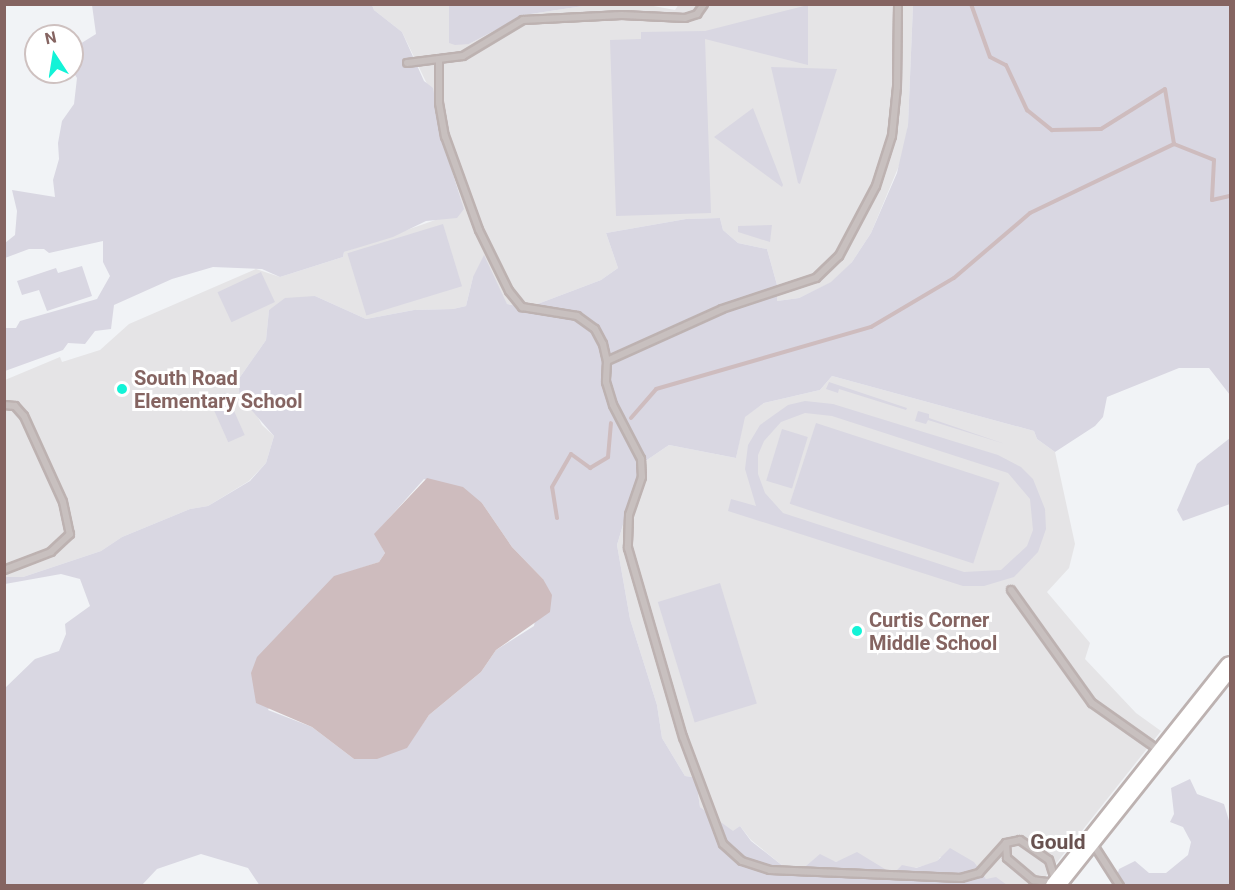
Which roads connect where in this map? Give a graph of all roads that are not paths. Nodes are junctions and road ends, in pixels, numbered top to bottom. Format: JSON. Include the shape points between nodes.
{"nodes":[{"id":1,"x":704,"y":4,"type":"edge"},
{"id":2,"x":898,"y":4,"type":"edge"},
{"id":3,"x":439,"y":59,"type":"junction"},
{"id":4,"x":407,"y":63,"type":"dead end"},
{"id":5,"x":607,"y":361,"type":"junction"},
{"id":6,"x":4,"y":405,"type":"edge"},
{"id":7,"x":4,"y":570,"type":"edge"},
{"id":8,"x":1011,"y":590,"type":"dead end"},
{"id":9,"x":1230,"y":666,"type":"edge"},
{"id":10,"x":1161,"y":751,"type":"junction"},
{"id":11,"x":1092,"y":841,"type":"junction"},
{"id":12,"x":1006,"y":843,"type":"junction"},
{"id":13,"x":1055,"y":884,"type":"edge"},
{"id":14,"x":1120,"y":885,"type":"edge"}],
"edges":[{"from":1,"to":3,"type":"lane","via":[[697,14],[685,18],[622,15],[523,20],[463,56]]},
{"from":2,"to":5,"type":"lane","via":[[892,136],[876,186],[839,256],[816,278],[722,309]]},
{"from":3,"to":4,"type":"lane"},
{"from":3,"to":5,"type":"lane","via":[[439,103],[445,136],[508,291],[522,307],[577,316],[595,329]]},
{"from":5,"to":12,"type":"lane","via":[[606,381],[613,405],[641,459],[642,477],[629,515],[628,549],[682,737],[723,844],[742,861],[770,870],[961,878],[979,873]]},
{"from":6,"to":7,"type":"lane","via":[[15,406],[24,416],[63,502],[70,534],[51,552]]},
{"from":8,"to":10,"type":"lane","via":[[1092,703]]},
{"from":9,"to":10,"type":"street"},
{"from":10,"to":11,"type":"street"},
{"from":11,"to":13,"type":"street"},
{"from":11,"to":14,"type":"lane"},
{"from":12,"to":13,"type":"lane","via":[[1007,858],[1032,879]]},
{"from":12,"to":13,"type":"lane","via":[[1020,840],[1049,860]]}]}
